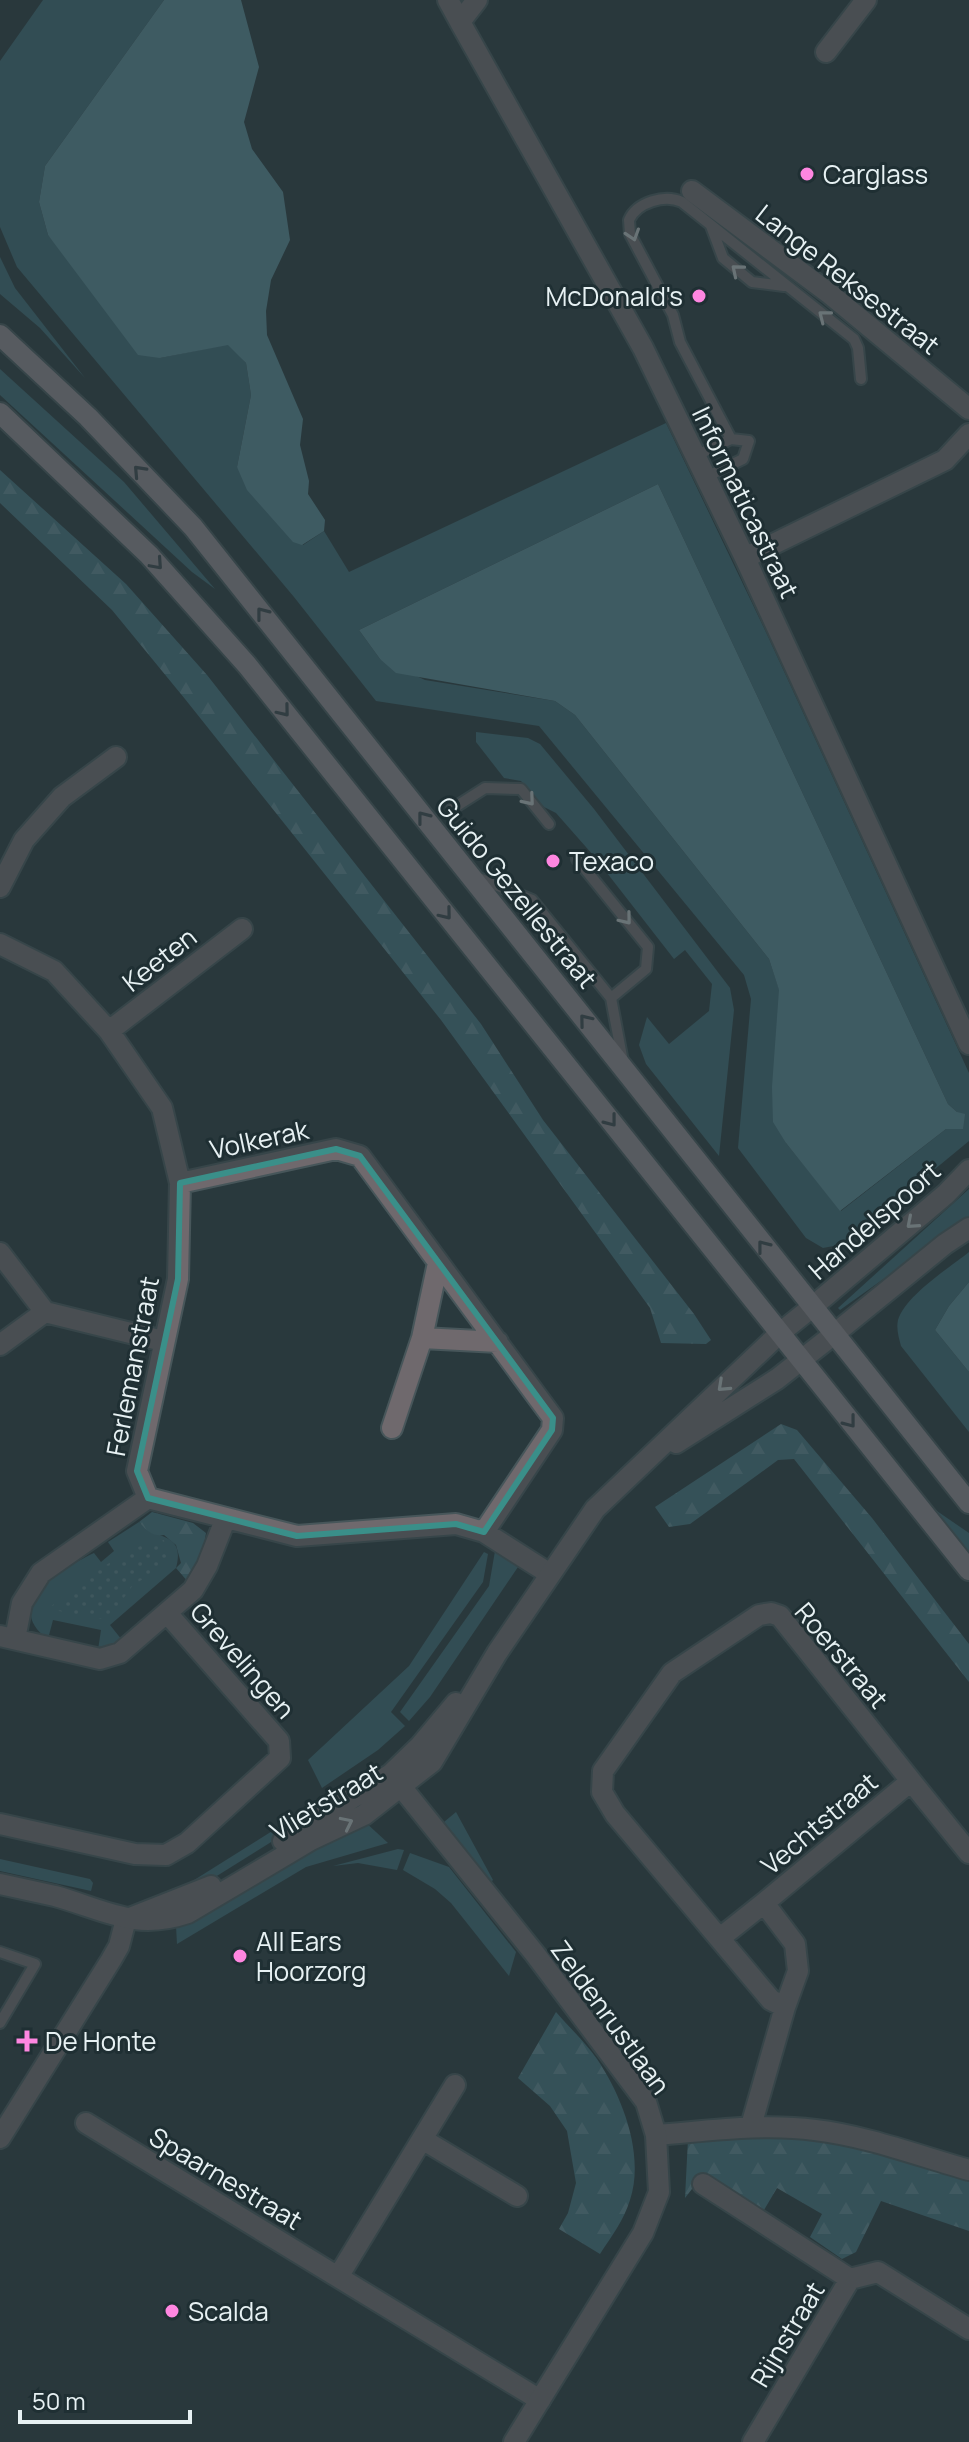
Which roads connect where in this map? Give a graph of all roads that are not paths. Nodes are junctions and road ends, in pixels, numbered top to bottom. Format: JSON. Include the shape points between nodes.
{"nodes":[{"id":1,"x":448,"y":0,"type":"edge"},
{"id":2,"x":477,"y":0,"type":"edge"},
{"id":3,"x":866,"y":0,"type":"edge"},
{"id":4,"x":460,"y":22,"type":"junction"},
{"id":5,"x":826,"y":52,"type":"dead end"},
{"id":6,"x":692,"y":191,"type":"dead end"},
{"id":7,"x":711,"y":226,"type":"junction"},
{"id":8,"x":786,"y":286,"type":"junction"},
{"id":9,"x":0,"y":335,"type":"edge"},
{"id":10,"x":861,"y":379,"type":"dead end"},
{"id":11,"x":969,"y":409,"type":"edge"},
{"id":12,"x":0,"y":413,"type":"edge"},
{"id":13,"x":969,"y":434,"type":"edge"},
{"id":14,"x":731,"y":439,"type":"junction"},
{"id":15,"x":695,"y":456,"type":"junction"},
{"id":16,"x":706,"y":477,"type":"junction"},
{"id":17,"x":745,"y":558,"type":"junction"},
{"id":18,"x":116,"y":757,"type":"dead end"},
{"id":19,"x":452,"y":809,"type":"dead end"},
{"id":20,"x":549,"y":824,"type":"dead end"},
{"id":21,"x":577,"y":859,"type":"dead end"},
{"id":22,"x":469,"y":874,"type":"junction"},
{"id":23,"x":0,"y":887,"type":"edge"},
{"id":24,"x":242,"y":929,"type":"dead end"},
{"id":25,"x":0,"y":944,"type":"edge"},
{"id":26,"x":611,"y":998,"type":"junction"},
{"id":27,"x":109,"y":1031,"type":"junction"},
{"id":28,"x":969,"y":1044,"type":"edge"},
{"id":29,"x":624,"y":1068,"type":"junction"},
{"id":30,"x":969,"y":1170,"type":"edge"},
{"id":31,"x":180,"y":1183,"type":"junction"},
{"id":32,"x":969,"y":1228,"type":"edge"},
{"id":33,"x":0,"y":1253,"type":"edge"},
{"id":34,"x":438,"y":1263,"type":"junction"},
{"id":35,"x":811,"y":1308,"type":"junction"},
{"id":36,"x":45,"y":1312,"type":"junction"},
{"id":37,"x":780,"y":1333,"type":"junction"},
{"id":38,"x":833,"y":1335,"type":"junction"},
{"id":39,"x":422,"y":1338,"type":"junction"},
{"id":40,"x":163,"y":1341,"type":"junction"},
{"id":41,"x":498,"y":1342,"type":"junction"},
{"id":42,"x":0,"y":1345,"type":"edge"},
{"id":43,"x":802,"y":1361,"type":"junction"},
{"id":44,"x":392,"y":1428,"type":"dead end"},
{"id":45,"x":639,"y":1466,"type":"junction"},
{"id":46,"x":148,"y":1498,"type":"junction"},
{"id":47,"x":969,"y":1503,"type":"edge"},
{"id":48,"x":225,"y":1520,"type":"junction"},
{"id":49,"x":484,"y":1532,"type":"junction"},
{"id":50,"x":969,"y":1570,"type":"edge"},
{"id":51,"x":550,"y":1574,"type":"junction"},
{"id":52,"x":167,"y":1613,"type":"junction"},
{"id":53,"x":8,"y":1638,"type":"edge"},
{"id":54,"x":396,"y":1780,"type":"junction"},
{"id":55,"x":911,"y":1781,"type":"junction"},
{"id":56,"x":0,"y":1824,"type":"edge"},
{"id":57,"x":969,"y":1853,"type":"edge"},
{"id":58,"x":0,"y":1884,"type":"edge"},
{"id":59,"x":764,"y":1903,"type":"junction"},
{"id":60,"x":126,"y":1919,"type":"junction"},
{"id":61,"x":720,"y":1938,"type":"junction"},
{"id":62,"x":0,"y":1952,"type":"edge"},
{"id":63,"x":785,"y":2007,"type":"junction"},
{"id":64,"x":0,"y":2023,"type":"edge"},
{"id":65,"x":455,"y":2085,"type":"dead end"},
{"id":66,"x":86,"y":2123,"type":"dead end"},
{"id":67,"x":751,"y":2126,"type":"junction"},
{"id":68,"x":656,"y":2135,"type":"junction"},
{"id":69,"x":0,"y":2138,"type":"edge"},
{"id":70,"x":422,"y":2139,"type":"junction"},
{"id":71,"x":969,"y":2170,"type":"edge"},
{"id":72,"x":703,"y":2184,"type":"dead end"},
{"id":73,"x":517,"y":2196,"type":"dead end"},
{"id":74,"x":338,"y":2277,"type":"junction"},
{"id":75,"x":850,"y":2279,"type":"junction"},
{"id":76,"x":969,"y":2329,"type":"edge"},
{"id":77,"x":540,"y":2400,"type":"junction"},
{"id":78,"x":514,"y":2442,"type":"edge"},
{"id":79,"x":753,"y":2442,"type":"edge"}],
"edges":[{"from":1,"to":4,"type":"street","name":"Informaticastraat"},
{"from":2,"to":4,"type":"street"},
{"from":3,"to":5,"type":"street"},
{"from":4,"to":15,"type":"street","name":"Informaticastraat","via":[[643,348]]},
{"from":6,"to":11,"type":"street","name":"Lange Reksestraat","via":[[830,294]]},
{"from":7,"to":8,"type":"lane"},
{"from":8,"to":7,"type":"lane","one_way":true,"via":[[752,282],[723,258]]},
{"from":7,"to":14,"type":"lane","one_way":true,"via":[[682,202],[667,197],[632,214],[629,226],[673,315],[680,342]]},
{"from":10,"to":8,"type":"lane","one_way":true,"via":[[854,339]]},
{"from":22,"to":9,"type":"main road","name":"Guido Gezellestraat","one_way":true,"via":[[193,527]]},
{"from":12,"to":37,"type":"main road","one_way":true,"via":[[149,555],[247,665]]},
{"from":13,"to":17,"type":"street","via":[[945,460]]},
{"from":14,"to":15,"type":"lane"},
{"from":14,"to":16,"type":"lane","via":[[749,441],[743,459]]},
{"from":15,"to":16,"type":"street","name":"Informaticastraat"},
{"from":16,"to":17,"type":"street","name":"Informaticastraat"},
{"from":17,"to":28,"type":"street","name":"Informaticastraat"},
{"from":18,"to":23,"type":"street","via":[[43,818],[24,840]]},
{"from":19,"to":20,"type":"lane","one_way":true,"via":[[485,788],[521,789]]},
{"from":21,"to":26,"type":"lane","one_way":true,"via":[[648,947],[646,969]]},
{"from":22,"to":26,"type":"lane","via":[[532,900]]},
{"from":29,"to":22,"type":"main road","name":"Guido Gezellestraat","one_way":true},
{"from":24,"to":27,"type":"street","name":"Keeten"},
{"from":25,"to":27,"type":"street","name":"Ferlemanstraat","via":[[54,971]]},
{"from":26,"to":29,"type":"lane"},
{"from":27,"to":31,"type":"street","name":"Ferlemanstraat","via":[[162,1108]]},
{"from":35,"to":29,"type":"main road","name":"Guido Gezellestraat","one_way":true},
{"from":30,"to":35,"type":"street","name":"Handelspoort","one_way":true},
{"from":31,"to":34,"type":"street","name":"Volkerak","via":[[336,1149],[360,1156]]},
{"from":31,"to":40,"type":"street","name":"Ferlemanstraat","via":[[178,1279]]},
{"from":32,"to":38,"type":"street"},
{"from":33,"to":36,"type":"street"},
{"from":34,"to":39,"type":"street"},
{"from":34,"to":41,"type":"street","name":"Volkerak"},
{"from":35,"to":37,"type":"street","name":"Vlietstraat"},
{"from":35,"to":38,"type":"main road","name":"Guido Gezellestraat"},
{"from":36,"to":40,"type":"street"},
{"from":36,"to":42,"type":"street"},
{"from":37,"to":43,"type":"main road"},
{"from":37,"to":45,"type":"street","name":"Vlietstraat","one_way":true},
{"from":38,"to":43,"type":"street","name":"Vlietstraat"},
{"from":38,"to":47,"type":"main road","name":"Guido Gezellestraat"},
{"from":39,"to":41,"type":"street"},
{"from":39,"to":44,"type":"street"},
{"from":40,"to":46,"type":"street","name":"Ferlemanstraat","via":[[137,1471]]},
{"from":41,"to":49,"type":"street","name":"Volkerak","via":[[553,1418],[552,1430]]},
{"from":43,"to":45,"type":"street","name":"Vlietstraat"},
{"from":43,"to":50,"type":"main road","one_way":true},
{"from":45,"to":51,"type":"street","name":"Vlietstraat","via":[[595,1509]]},
{"from":46,"to":48,"type":"street"},
{"from":46,"to":53,"type":"street","via":[[41,1573]]},
{"from":48,"to":49,"type":"street","via":[[297,1536],[456,1524]]},
{"from":48,"to":52,"type":"street","via":[[193,1590]]},
{"from":49,"to":51,"type":"street"},
{"from":51,"to":54,"type":"street","name":"Vlietstraat","via":[[432,1762]]},
{"from":52,"to":53,"type":"street","via":[[120,1653],[100,1659]]},
{"from":52,"to":56,"type":"street","name":"Grevelingen","via":[[279,1741],[280,1758],[187,1843],[166,1855],[135,1854]]},
{"from":54,"to":60,"type":"street","name":"Vlietstraat","via":[[364,1815],[188,1913],[166,1921]]},
{"from":54,"to":68,"type":"street","name":"Zeldenrustlaan","via":[[646,2102]]},
{"from":55,"to":57,"type":"street","name":"Vechtstraat"},
{"from":55,"to":59,"type":"street","name":"Vechtstraat"},
{"from":55,"to":61,"type":"street","name":"Roerstraat","via":[[780,1616],[759,1615],[672,1673],[603,1771],[602,1792]]},
{"from":58,"to":60,"type":"street","name":"Vlietstraat"},
{"from":59,"to":61,"type":"street"},
{"from":59,"to":63,"type":"street","via":[[795,1944],[798,1971]]},
{"from":60,"to":69,"type":"street","via":[[111,1960]]},
{"from":61,"to":63,"type":"street","name":"Roerstraat","via":[[771,2000]]},
{"from":62,"to":64,"type":"lane","via":[[35,1964]]},
{"from":63,"to":67,"type":"street"},
{"from":65,"to":70,"type":"street"},
{"from":66,"to":74,"type":"street","name":"Spaarnestraat"},
{"from":67,"to":68,"type":"street"},
{"from":67,"to":71,"type":"street","via":[[851,2136]]},
{"from":68,"to":77,"type":"street","name":"Zeldenrustlaan","via":[[659,2192],[643,2233]]},
{"from":70,"to":73,"type":"street"},
{"from":70,"to":74,"type":"street"},
{"from":72,"to":75,"type":"street","name":"Rijnstraat"},
{"from":74,"to":77,"type":"street","name":"Spaarnestraat"},
{"from":75,"to":76,"type":"street","via":[[878,2272]]},
{"from":75,"to":79,"type":"street","name":"Rijnstraat"},
{"from":77,"to":78,"type":"street","name":"Zeldenrustlaan"}]}
